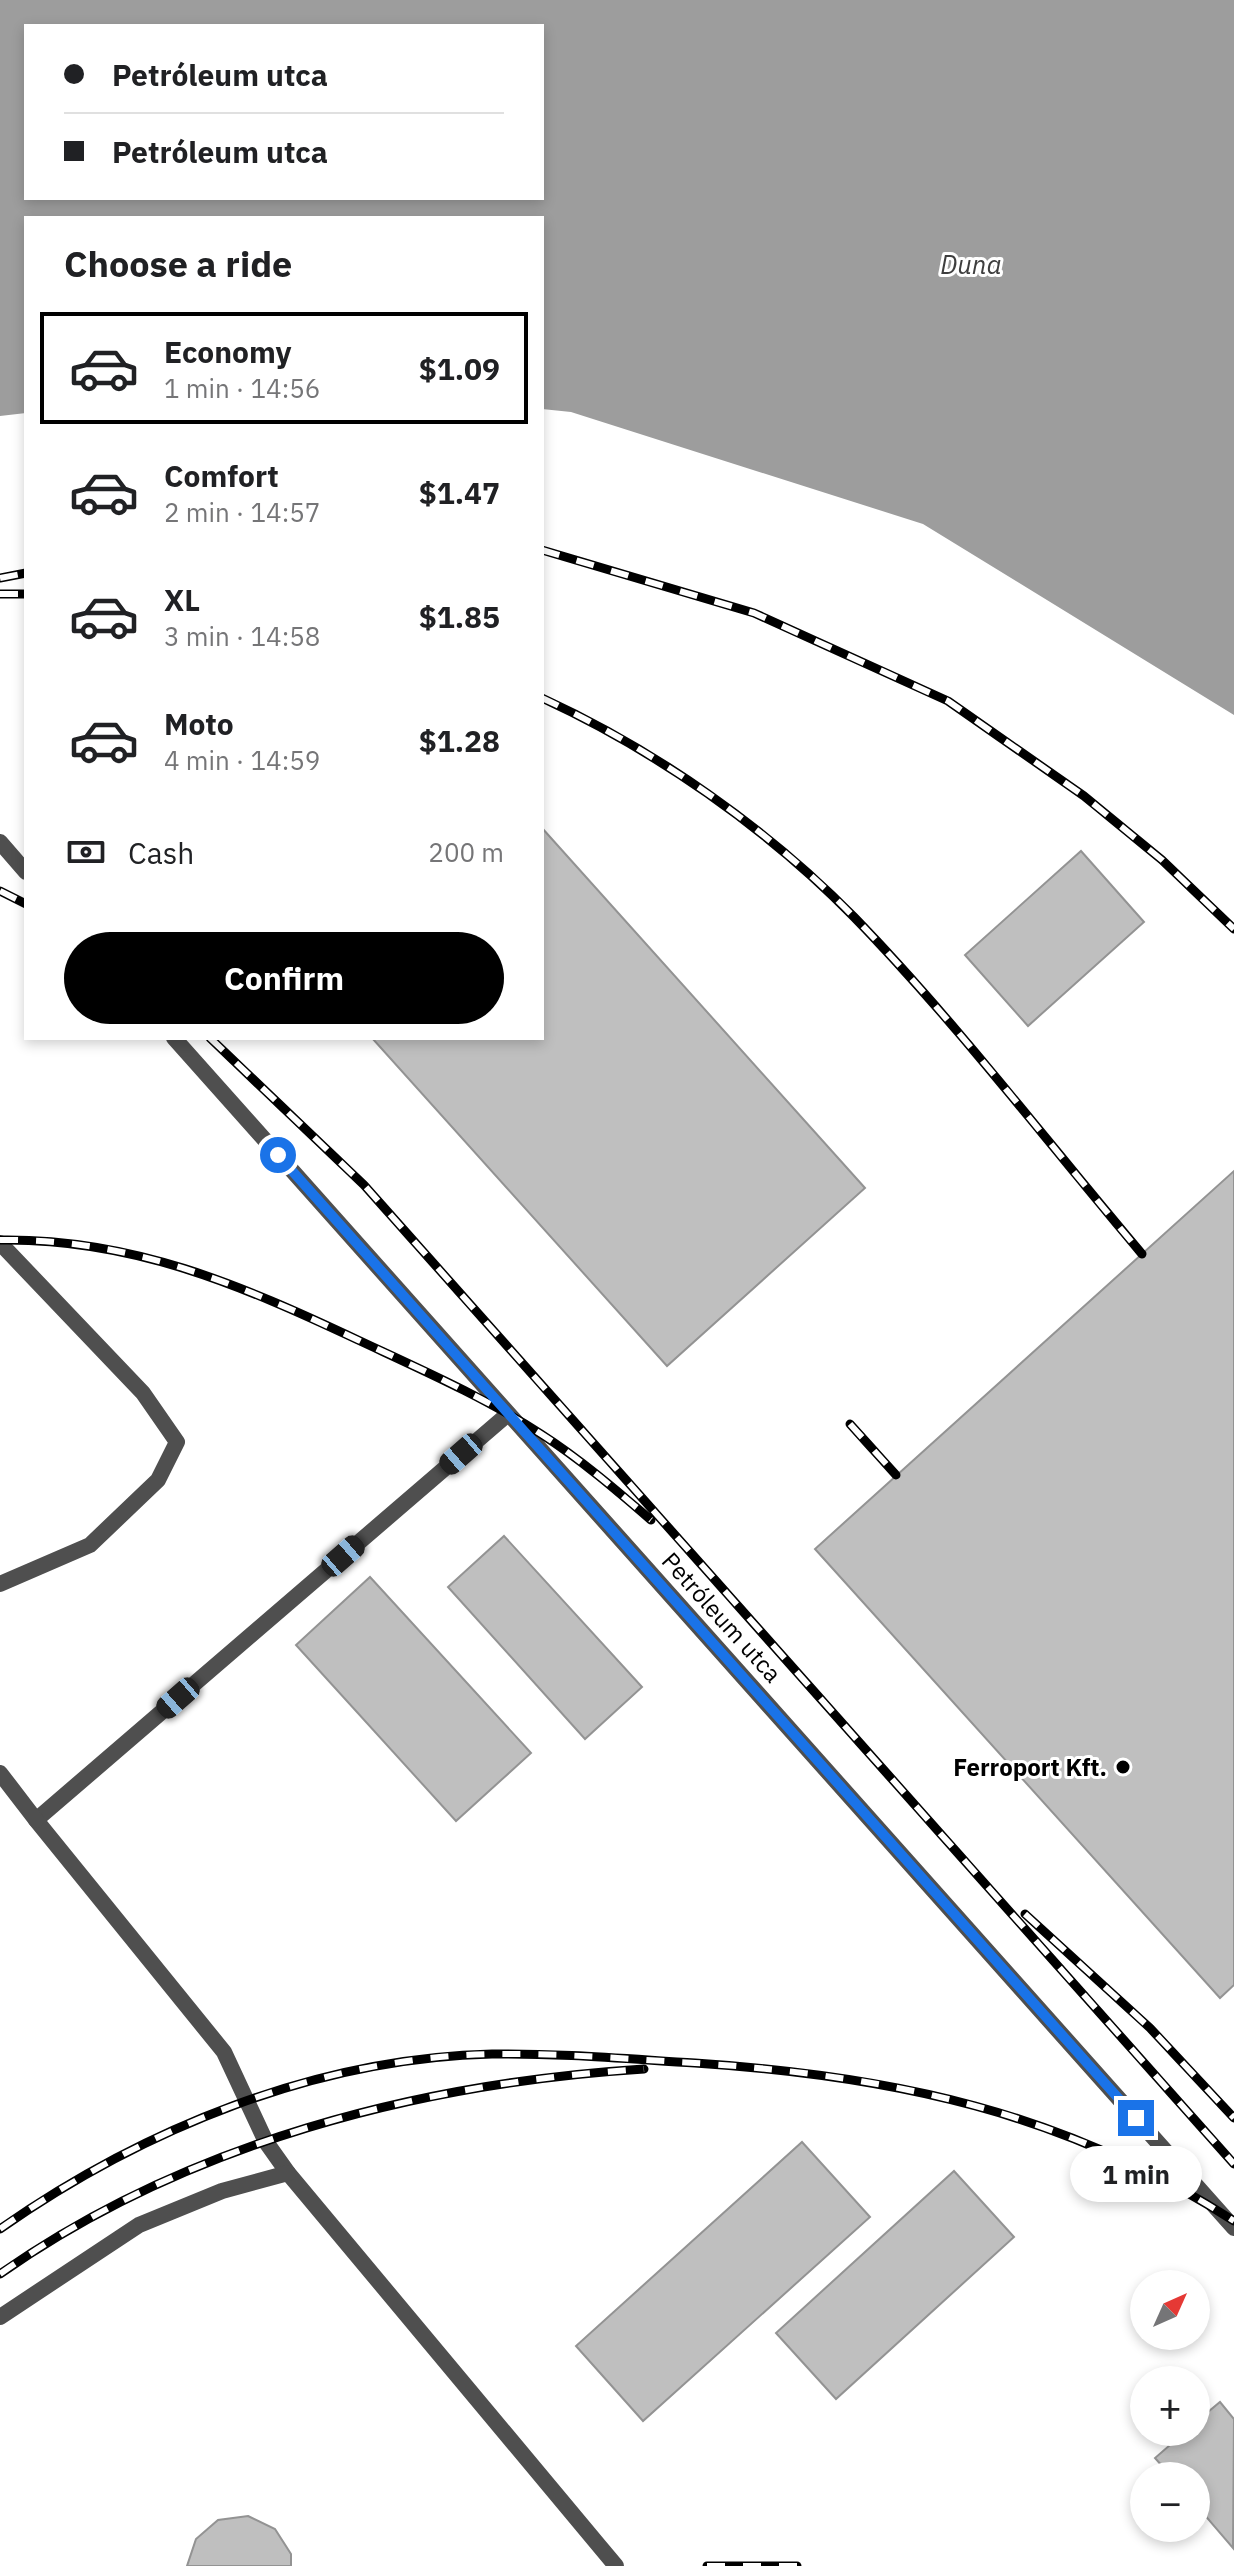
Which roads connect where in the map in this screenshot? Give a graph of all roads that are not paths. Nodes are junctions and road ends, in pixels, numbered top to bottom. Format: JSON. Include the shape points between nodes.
{"nodes":[{"id":1,"x":0,"y":842,"type":"edge"},
{"id":2,"x":24,"y":870,"type":"edge"},
{"id":3,"x":176,"y":1040,"type":"edge"},
{"id":4,"x":0,"y":1243,"type":"edge"},
{"id":5,"x":508,"y":1414,"type":"junction"},
{"id":6,"x":0,"y":1584,"type":"edge"},
{"id":7,"x":0,"y":1773,"type":"edge"},
{"id":8,"x":36,"y":1820,"type":"junction"},
{"id":9,"x":288,"y":2173,"type":"junction"},
{"id":10,"x":1234,"y":2228,"type":"edge"},
{"id":11,"x":0,"y":2317,"type":"edge"},
{"id":12,"x":616,"y":2566,"type":"edge"}],
"edges":[{"from":1,"to":2,"type":"street"},
{"from":3,"to":5,"type":"street","name":"Petróleum utca"},
{"from":4,"to":6,"type":"street","via":[[143,1393],[177,1442],[158,1480],[90,1545]]},
{"from":5,"to":8,"type":"street"},
{"from":5,"to":10,"type":"street","name":"Petróleum utca"},
{"from":7,"to":8,"type":"street"},
{"from":8,"to":9,"type":"street","via":[[210,2033],[240,2082],[266,2142]]},
{"from":9,"to":11,"type":"street","via":[[222,2191],[139,2225]]},
{"from":9,"to":12,"type":"street"}]}
